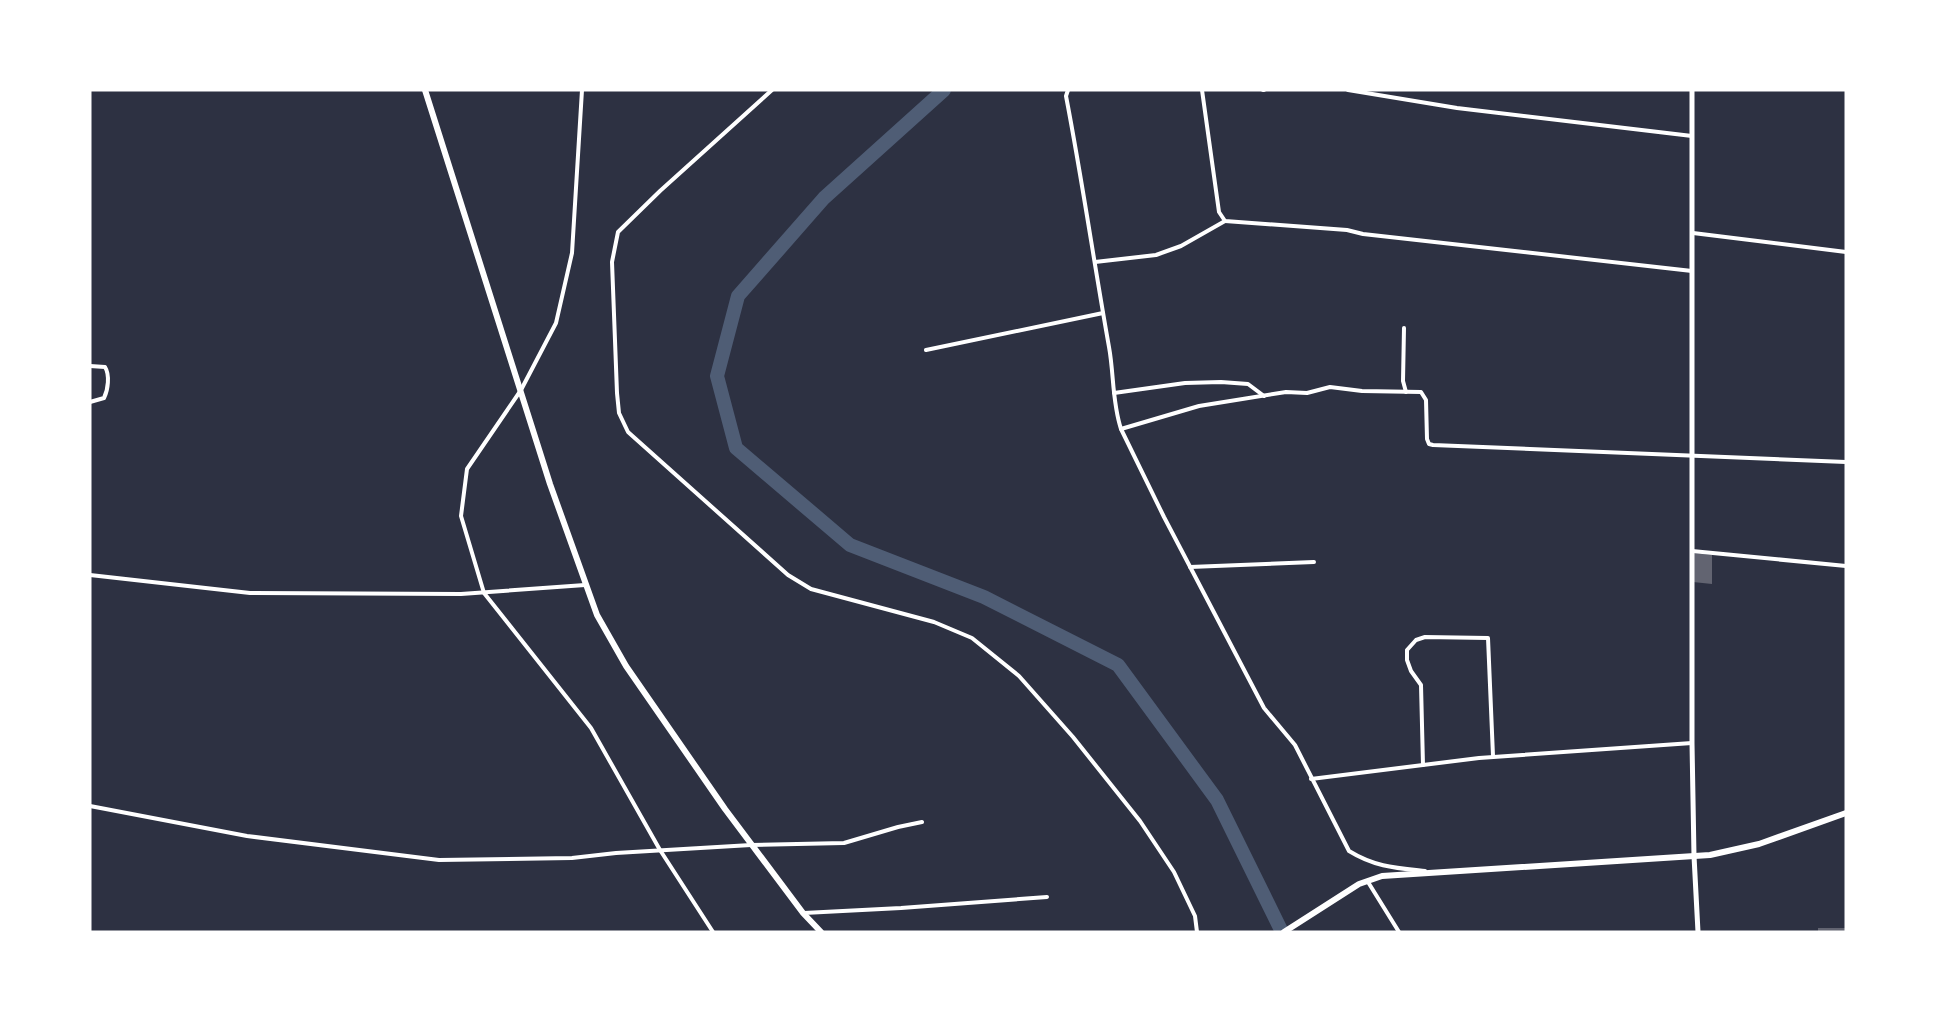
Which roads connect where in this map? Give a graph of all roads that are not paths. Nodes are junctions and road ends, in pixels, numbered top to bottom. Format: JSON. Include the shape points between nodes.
{"nodes":[{"id":1,"x":425,"y":90,"type":"edge"},
{"id":2,"x":582,"y":90,"type":"edge"},
{"id":3,"x":772,"y":90,"type":"edge"},
{"id":4,"x":1068,"y":90,"type":"edge"},
{"id":5,"x":1203,"y":90,"type":"edge"},
{"id":6,"x":1348,"y":90,"type":"edge"},
{"id":7,"x":1692,"y":90,"type":"edge"},
{"id":8,"x":1692,"y":136,"type":"junction"},
{"id":9,"x":1225,"y":221,"type":"junction"},
{"id":10,"x":1693,"y":233,"type":"junction"},
{"id":11,"x":1846,"y":252,"type":"edge"},
{"id":12,"x":1095,"y":262,"type":"junction"},
{"id":13,"x":1692,"y":271,"type":"junction"},
{"id":14,"x":1103,"y":313,"type":"junction"},
{"id":15,"x":1404,"y":328,"type":"dead end"},
{"id":16,"x":926,"y":350,"type":"dead end"},
{"id":17,"x":90,"y":366,"type":"edge"},
{"id":18,"x":520,"y":390,"type":"junction"},
{"id":19,"x":1406,"y":392,"type":"junction"},
{"id":20,"x":1114,"y":393,"type":"junction"},
{"id":21,"x":1264,"y":396,"type":"junction"},
{"id":22,"x":90,"y":402,"type":"edge"},
{"id":23,"x":1121,"y":429,"type":"junction"},
{"id":24,"x":1691,"y":455,"type":"junction"},
{"id":25,"x":1846,"y":462,"type":"edge"},
{"id":26,"x":1692,"y":551,"type":"junction"},
{"id":27,"x":1314,"y":562,"type":"dead end"},
{"id":28,"x":1846,"y":566,"type":"edge"},
{"id":29,"x":1190,"y":567,"type":"junction"},
{"id":30,"x":90,"y":575,"type":"edge"},
{"id":31,"x":585,"y":585,"type":"junction"},
{"id":32,"x":484,"y":593,"type":"junction"},
{"id":33,"x":1692,"y":743,"type":"junction"},
{"id":34,"x":1493,"y":756,"type":"junction"},
{"id":35,"x":1423,"y":765,"type":"junction"},
{"id":36,"x":1311,"y":779,"type":"junction"},
{"id":37,"x":90,"y":806,"type":"edge"},
{"id":38,"x":1846,"y":813,"type":"edge"},
{"id":39,"x":922,"y":822,"type":"dead end"},
{"id":40,"x":751,"y":845,"type":"junction"},
{"id":41,"x":660,"y":850,"type":"junction"},
{"id":42,"x":1694,"y":856,"type":"junction"},
{"id":43,"x":1438,"y":872,"type":"junction"},
{"id":44,"x":1367,"y":881,"type":"junction"},
{"id":45,"x":1047,"y":897,"type":"dead end"},
{"id":46,"x":803,"y":913,"type":"junction"},
{"id":47,"x":713,"y":932,"type":"edge"},
{"id":48,"x":821,"y":932,"type":"edge"},
{"id":49,"x":1197,"y":932,"type":"edge"},
{"id":50,"x":1284,"y":932,"type":"edge"},
{"id":51,"x":1399,"y":932,"type":"edge"},
{"id":52,"x":1698,"y":932,"type":"edge"}],
"edges":[{"from":1,"to":18,"type":"highway"},
{"from":2,"to":18,"type":"street","via":[[572,253],[556,323]]},
{"from":3,"to":49,"type":"street","via":[[618,232],[612,262],[617,393],[619,413],[628,432],[788,575],[811,589],[934,622],[972,638],[1018,676],[1140,821],[1174,872]]},
{"from":4,"to":12,"type":"street"},
{"from":5,"to":9,"type":"street","via":[[1219,212]]},
{"from":6,"to":8,"type":"street","via":[[1457,108]]},
{"from":7,"to":8,"type":"main road"},
{"from":8,"to":10,"type":"main road"},
{"from":9,"to":12,"type":"street","via":[[1164,252]]},
{"from":9,"to":13,"type":"street","via":[[1347,230]]},
{"from":10,"to":11,"type":"street"},
{"from":10,"to":13,"type":"main road"},
{"from":12,"to":14,"type":"street"},
{"from":13,"to":24,"type":"main road"},
{"from":14,"to":16,"type":"street"},
{"from":14,"to":20,"type":"street"},
{"from":15,"to":19,"type":"street"},
{"from":17,"to":22,"type":"street","via":[[108,372],[104,398]]},
{"from":18,"to":31,"type":"highway"},
{"from":18,"to":32,"type":"street","via":[[467,469],[461,516]]},
{"from":19,"to":21,"type":"street","via":[[1330,387]]},
{"from":19,"to":24,"type":"street","via":[[1424,395],[1427,439],[1433,445]]},
{"from":20,"to":21,"type":"street","via":[[1221,382],[1248,384]]},
{"from":20,"to":23,"type":"street"},
{"from":21,"to":23,"type":"street","via":[[1199,406]]},
{"from":23,"to":29,"type":"street"},
{"from":24,"to":25,"type":"street"},
{"from":24,"to":26,"type":"main road"},
{"from":26,"to":28,"type":"street"},
{"from":26,"to":33,"type":"main road"},
{"from":27,"to":29,"type":"street"},
{"from":29,"to":36,"type":"street","via":[[1264,708],[1295,745]]},
{"from":30,"to":32,"type":"street","via":[[250,593]]},
{"from":31,"to":32,"type":"street"},
{"from":31,"to":40,"type":"highway","via":[[626,666]]},
{"from":32,"to":41,"type":"street","via":[[591,728]]},
{"from":33,"to":34,"type":"street"},
{"from":33,"to":42,"type":"main road"},
{"from":34,"to":35,"type":"street"},
{"from":34,"to":35,"type":"street","via":[[1488,638],[1425,638],[1416,640],[1407,650],[1411,671],[1421,685]]},
{"from":35,"to":36,"type":"street"},
{"from":36,"to":43,"type":"street","via":[[1349,851],[1382,867]]},
{"from":37,"to":41,"type":"street","via":[[247,836],[439,860],[572,858]]},
{"from":38,"to":42,"type":"highway","via":[[1758,844]]},
{"from":39,"to":40,"type":"street","via":[[844,843]]},
{"from":40,"to":41,"type":"street"},
{"from":40,"to":46,"type":"highway"},
{"from":41,"to":47,"type":"street"},
{"from":42,"to":43,"type":"highway"},
{"from":42,"to":52,"type":"main road"},
{"from":43,"to":44,"type":"highway","via":[[1382,876]]},
{"from":44,"to":50,"type":"highway"},
{"from":44,"to":51,"type":"street"},
{"from":45,"to":46,"type":"street"},
{"from":46,"to":48,"type":"highway"}]}
